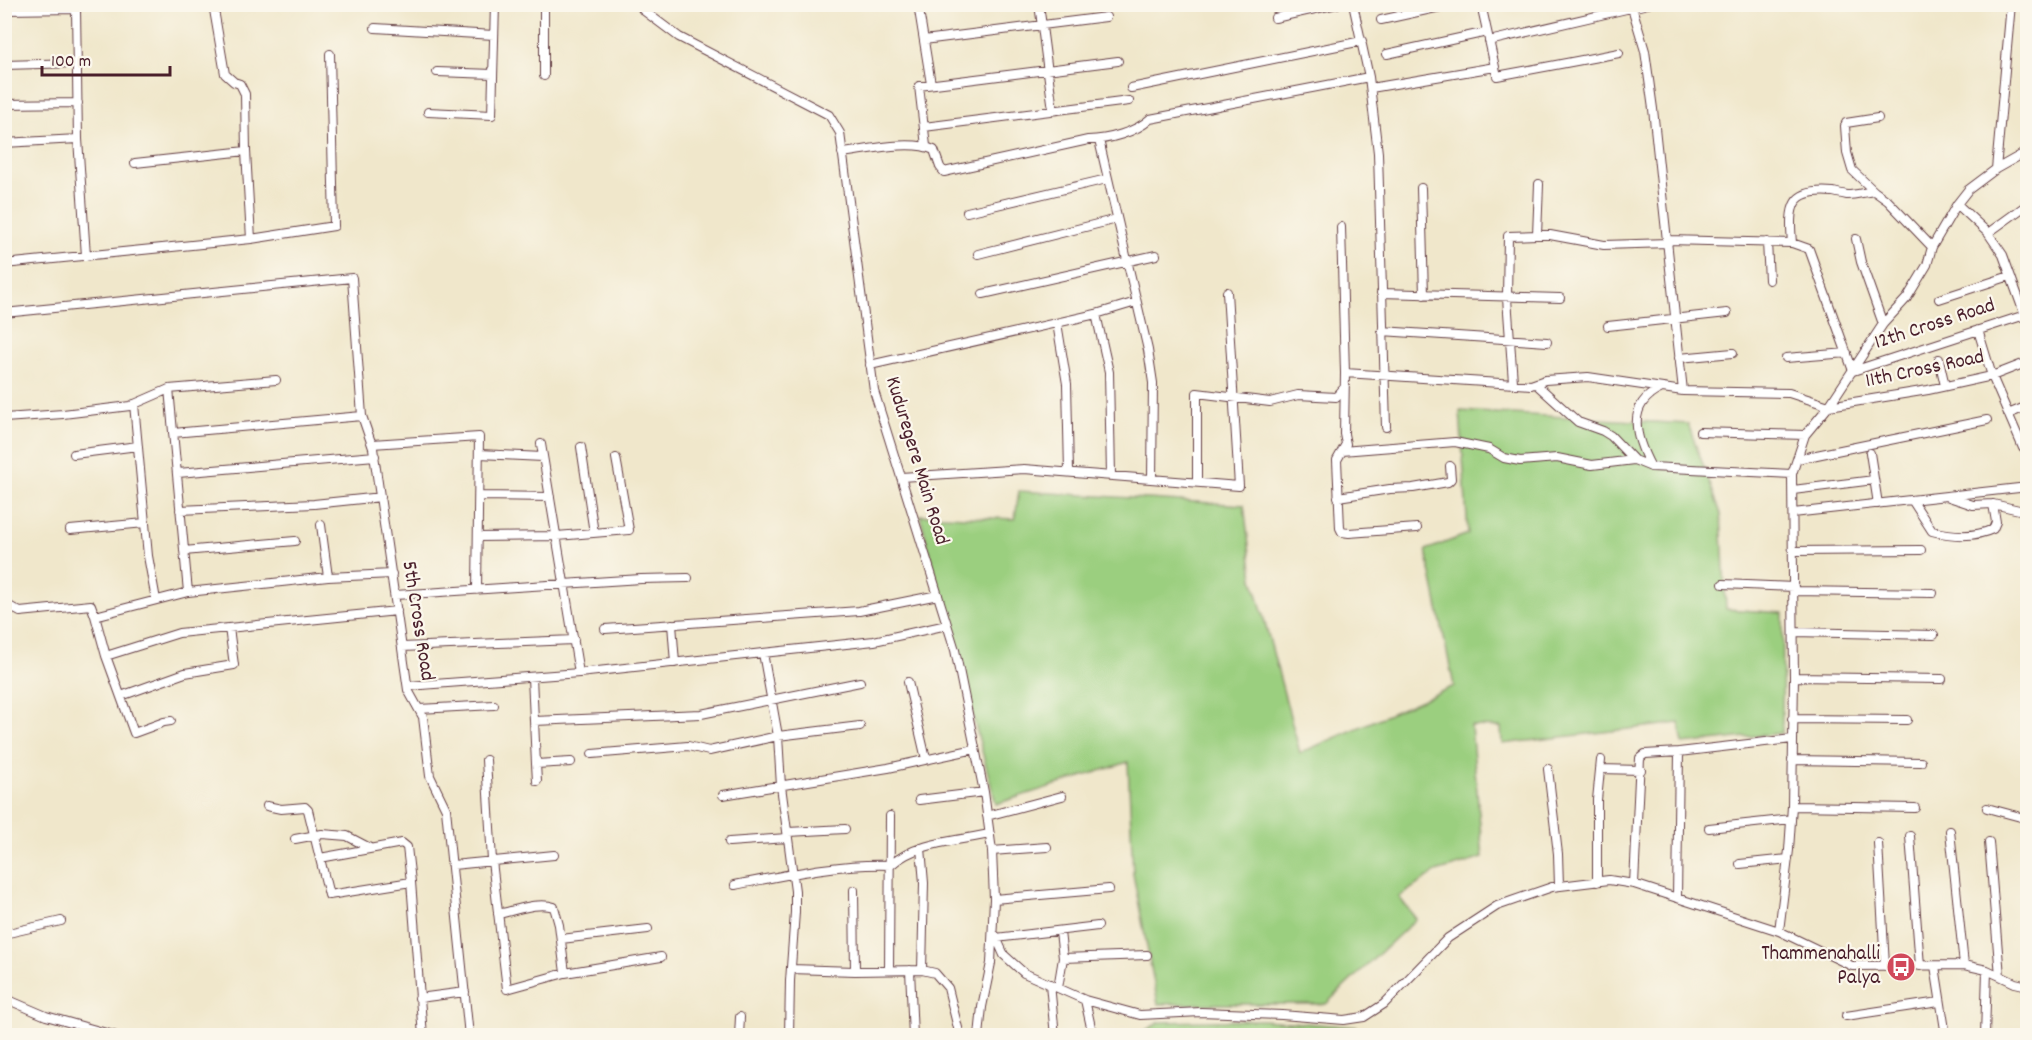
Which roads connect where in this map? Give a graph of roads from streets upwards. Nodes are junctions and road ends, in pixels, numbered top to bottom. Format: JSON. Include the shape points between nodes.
{"nodes":[{"id":1,"x":213,"y":4,"type":"edge"},
{"id":2,"x":495,"y":4,"type":"edge"},
{"id":3,"x":544,"y":4,"type":"edge"},
{"id":4,"x":639,"y":4,"type":"edge"},
{"id":5,"x":918,"y":4,"type":"edge"},
{"id":6,"x":1039,"y":4,"type":"edge"},
{"id":7,"x":1337,"y":4,"type":"edge"},
{"id":8,"x":1353,"y":4,"type":"edge"},
{"id":9,"x":1454,"y":4,"type":"edge"},
{"id":10,"x":1481,"y":4,"type":"edge"},
{"id":11,"x":1648,"y":4,"type":"edge"},
{"id":12,"x":2011,"y":4,"type":"edge"},
{"id":13,"x":76,"y":7,"type":"edge"},
{"id":14,"x":1632,"y":7,"type":"edge"},
{"id":15,"x":4,"y":10,"type":"edge"},
{"id":16,"x":1106,"y":17,"type":"dead end"},
{"id":17,"x":1275,"y":18,"type":"dead end"},
{"id":18,"x":1381,"y":20,"type":"dead end"},
{"id":19,"x":1042,"y":24,"type":"junction"},
{"id":20,"x":375,"y":28,"type":"dead end"},
{"id":21,"x":494,"y":35,"type":"junction"},
{"id":22,"x":1488,"y":36,"type":"junction"},
{"id":23,"x":924,"y":40,"type":"junction"},
{"id":24,"x":1362,"y":41,"type":"junction"},
{"id":25,"x":1618,"y":52,"type":"dead end"},
{"id":26,"x":330,"y":54,"type":"dead end"},
{"id":27,"x":1387,"y":54,"type":"dead end"},
{"id":28,"x":1118,"y":61,"type":"dead end"},
{"id":29,"x":77,"y":63,"type":"junction"},
{"id":30,"x":4,"y":65,"type":"edge"},
{"id":31,"x":1495,"y":67,"type":"junction"},
{"id":32,"x":1048,"y":70,"type":"junction"},
{"id":33,"x":437,"y":72,"type":"dead end"},
{"id":34,"x":493,"y":74,"type":"junction"},
{"id":35,"x":544,"y":76,"type":"dead end"},
{"id":36,"x":1369,"y":77,"type":"junction"},
{"id":37,"x":931,"y":84,"type":"junction"},
{"id":38,"x":1131,"y":88,"type":"dead end"},
{"id":39,"x":1371,"y":88,"type":"junction"},
{"id":40,"x":1129,"y":101,"type":"dead end"},
{"id":41,"x":78,"y":103,"type":"junction"},
{"id":42,"x":4,"y":104,"type":"edge"},
{"id":43,"x":1053,"y":110,"type":"junction"},
{"id":44,"x":428,"y":112,"type":"dead end"},
{"id":45,"x":1878,"y":118,"type":"dead end"},
{"id":46,"x":924,"y":127,"type":"junction"},
{"id":47,"x":78,"y":139,"type":"junction"},
{"id":48,"x":1099,"y":140,"type":"junction"},
{"id":49,"x":4,"y":143,"type":"edge"},
{"id":50,"x":926,"y":146,"type":"junction"},
{"id":51,"x":246,"y":151,"type":"junction"},
{"id":52,"x":2028,"y":151,"type":"edge"},
{"id":53,"x":842,"y":153,"type":"junction"},
{"id":54,"x":135,"y":163,"type":"dead end"},
{"id":55,"x":1996,"y":169,"type":"junction"},
{"id":56,"x":1107,"y":179,"type":"junction"},
{"id":57,"x":1539,"y":184,"type":"dead end"},
{"id":58,"x":1421,"y":188,"type":"dead end"},
{"id":59,"x":1874,"y":191,"type":"junction"},
{"id":60,"x":1957,"y":204,"type":"junction"},
{"id":61,"x":2028,"y":204,"type":"edge"},
{"id":62,"x":967,"y":212,"type":"dead end"},
{"id":63,"x":1116,"y":219,"type":"junction"},
{"id":64,"x":1341,"y":227,"type":"dead end"},
{"id":65,"x":1988,"y":233,"type":"junction"},
{"id":66,"x":1537,"y":235,"type":"junction"},
{"id":67,"x":251,"y":239,"type":"junction"},
{"id":68,"x":1856,"y":239,"type":"dead end"},
{"id":69,"x":1668,"y":241,"type":"junction"},
{"id":70,"x":1767,"y":242,"type":"junction"},
{"id":71,"x":1792,"y":243,"type":"junction"},
{"id":72,"x":1932,"y":247,"type":"junction"},
{"id":73,"x":978,"y":254,"type":"dead end"},
{"id":74,"x":1156,"y":255,"type":"dead end"},
{"id":75,"x":86,"y":256,"type":"junction"},
{"id":76,"x":1127,"y":261,"type":"junction"},
{"id":77,"x":4,"y":264,"type":"edge"},
{"id":78,"x":2010,"y":276,"type":"junction"},
{"id":79,"x":1769,"y":280,"type":"dead end"},
{"id":80,"x":1227,"y":291,"type":"dead end"},
{"id":81,"x":1381,"y":293,"type":"junction"},
{"id":82,"x":983,"y":294,"type":"dead end"},
{"id":83,"x":1424,"y":295,"type":"junction"},
{"id":84,"x":1508,"y":298,"type":"junction"},
{"id":85,"x":1560,"y":298,"type":"dead end"},
{"id":86,"x":1939,"y":299,"type":"dead end"},
{"id":87,"x":2024,"y":302,"type":"edge"},
{"id":88,"x":1136,"y":303,"type":"junction"},
{"id":89,"x":4,"y":313,"type":"edge"},
{"id":90,"x":1727,"y":313,"type":"dead end"},
{"id":91,"x":1096,"y":314,"type":"junction"},
{"id":92,"x":2027,"y":318,"type":"edge"},
{"id":93,"x":1675,"y":319,"type":"junction"},
{"id":94,"x":1057,"y":323,"type":"junction"},
{"id":95,"x":1883,"y":324,"type":"junction"},
{"id":96,"x":1608,"y":326,"type":"dead end"},
{"id":97,"x":1978,"y":330,"type":"junction"},
{"id":98,"x":1382,"y":332,"type":"junction"},
{"id":99,"x":1510,"y":339,"type":"junction"},
{"id":100,"x":1547,"y":342,"type":"dead end"},
{"id":101,"x":1733,"y":353,"type":"dead end"},
{"id":102,"x":1847,"y":353,"type":"junction"},
{"id":103,"x":1679,"y":358,"type":"junction"},
{"id":104,"x":1786,"y":358,"type":"dead end"},
{"id":105,"x":1940,"y":359,"type":"dead end"},
{"id":106,"x":2028,"y":362,"type":"edge"},
{"id":107,"x":870,"y":365,"type":"junction"},
{"id":108,"x":1853,"y":371,"type":"junction"},
{"id":109,"x":1345,"y":373,"type":"junction"},
{"id":110,"x":1384,"y":374,"type":"junction"},
{"id":111,"x":1992,"y":376,"type":"junction"},
{"id":112,"x":276,"y":380,"type":"dead end"},
{"id":113,"x":1513,"y":382,"type":"junction"},
{"id":114,"x":1536,"y":384,"type":"junction"},
{"id":115,"x":1946,"y":386,"type":"junction"},
{"id":116,"x":1344,"y":387,"type":"junction"},
{"id":117,"x":169,"y":388,"type":"junction"},
{"id":118,"x":1660,"y":389,"type":"junction"},
{"id":119,"x":1683,"y":391,"type":"junction"},
{"id":120,"x":1233,"y":398,"type":"junction"},
{"id":121,"x":134,"y":404,"type":"junction"},
{"id":122,"x":1829,"y":406,"type":"junction"},
{"id":123,"x":2028,"y":406,"type":"edge"},
{"id":124,"x":2008,"y":414,"type":"junction"},
{"id":125,"x":363,"y":416,"type":"junction"},
{"id":126,"x":4,"y":418,"type":"edge"},
{"id":127,"x":1987,"y":420,"type":"dead end"},
{"id":128,"x":1386,"y":427,"type":"dead end"},
{"id":129,"x":1700,"y":432,"type":"dead end"},
{"id":130,"x":173,"y":433,"type":"junction"},
{"id":131,"x":1805,"y":435,"type":"junction"},
{"id":132,"x":372,"y":444,"type":"junction"},
{"id":133,"x":541,"y":444,"type":"dead end"},
{"id":134,"x":138,"y":446,"type":"junction"},
{"id":135,"x":581,"y":447,"type":"dead end"},
{"id":136,"x":2028,"y":447,"type":"edge"},
{"id":137,"x":1342,"y":451,"type":"junction"},
{"id":138,"x":1870,"y":453,"type":"dead end"},
{"id":139,"x":74,"y":454,"type":"dead end"},
{"id":140,"x":479,"y":454,"type":"junction"},
{"id":141,"x":375,"y":456,"type":"junction"},
{"id":142,"x":543,"y":457,"type":"junction"},
{"id":143,"x":615,"y":458,"type":"dead end"},
{"id":144,"x":1797,"y":459,"type":"junction"},
{"id":145,"x":1634,"y":460,"type":"junction"},
{"id":146,"x":1450,"y":466,"type":"dead end"},
{"id":147,"x":1651,"y":467,"type":"junction"},
{"id":148,"x":178,"y":472,"type":"junction"},
{"id":149,"x":1069,"y":472,"type":"junction"},
{"id":150,"x":1792,"y":474,"type":"junction"},
{"id":151,"x":1111,"y":476,"type":"junction"},
{"id":152,"x":901,"y":477,"type":"junction"},
{"id":153,"x":1152,"y":479,"type":"junction"},
{"id":154,"x":1874,"y":480,"type":"junction"},
{"id":155,"x":1197,"y":482,"type":"junction"},
{"id":156,"x":2028,"y":487,"type":"edge"},
{"id":157,"x":1792,"y":490,"type":"junction"},
{"id":158,"x":479,"y":496,"type":"junction"},
{"id":159,"x":1947,"y":496,"type":"junction"},
{"id":160,"x":381,"y":497,"type":"junction"},
{"id":161,"x":550,"y":497,"type":"junction"},
{"id":162,"x":1338,"y":497,"type":"junction"},
{"id":163,"x":1912,"y":500,"type":"junction"},
{"id":164,"x":1878,"y":504,"type":"junction"},
{"id":165,"x":1992,"y":504,"type":"junction"},
{"id":166,"x":180,"y":510,"type":"junction"},
{"id":167,"x":2028,"y":512,"type":"edge"},
{"id":168,"x":1793,"y":513,"type":"junction"},
{"id":169,"x":145,"y":523,"type":"junction"},
{"id":170,"x":321,"y":525,"type":"dead end"},
{"id":171,"x":1417,"y":528,"type":"dead end"},
{"id":172,"x":70,"y":530,"type":"dead end"},
{"id":173,"x":594,"y":533,"type":"junction"},
{"id":174,"x":557,"y":536,"type":"junction"},
{"id":175,"x":478,"y":537,"type":"junction"},
{"id":176,"x":295,"y":541,"type":"dead end"},
{"id":177,"x":1922,"y":550,"type":"dead end"},
{"id":178,"x":184,"y":551,"type":"junction"},
{"id":179,"x":1793,"y":551,"type":"junction"},
{"id":180,"x":392,"y":574,"type":"junction"},
{"id":181,"x":328,"y":577,"type":"junction"},
{"id":182,"x":688,"y":578,"type":"dead end"},
{"id":183,"x":564,"y":584,"type":"junction"},
{"id":184,"x":1723,"y":584,"type":"dead end"},
{"id":185,"x":1794,"y":589,"type":"junction"},
{"id":186,"x":477,"y":590,"type":"junction"},
{"id":187,"x":188,"y":592,"type":"junction"},
{"id":188,"x":1933,"y":593,"type":"dead end"},
{"id":189,"x":395,"y":596,"type":"junction"},
{"id":190,"x":938,"y":596,"type":"junction"},
{"id":191,"x":156,"y":600,"type":"junction"},
{"id":192,"x":4,"y":603,"type":"edge"},
{"id":193,"x":397,"y":611,"type":"junction"},
{"id":194,"x":95,"y":616,"type":"junction"},
{"id":195,"x":672,"y":624,"type":"junction"},
{"id":196,"x":947,"y":626,"type":"junction"},
{"id":197,"x":229,"y":628,"type":"junction"},
{"id":198,"x":605,"y":629,"type":"dead end"},
{"id":199,"x":1794,"y":632,"type":"junction"},
{"id":200,"x":1934,"y":635,"type":"dead end"},
{"id":201,"x":574,"y":640,"type":"junction"},
{"id":202,"x":402,"y":647,"type":"junction"},
{"id":203,"x":763,"y":653,"type":"junction"},
{"id":204,"x":106,"y":656,"type":"junction"},
{"id":205,"x":675,"y":663,"type":"junction"},
{"id":206,"x":579,"y":673,"type":"junction"},
{"id":207,"x":532,"y":677,"type":"junction"},
{"id":208,"x":1794,"y":677,"type":"junction"},
{"id":209,"x":1942,"y":679,"type":"dead end"},
{"id":210,"x":860,"y":682,"type":"dead end"},
{"id":211,"x":908,"y":682,"type":"dead end"},
{"id":212,"x":408,"y":686,"type":"junction"},
{"id":213,"x":121,"y":696,"type":"junction"},
{"id":214,"x":770,"y":699,"type":"junction"},
{"id":215,"x":494,"y":705,"type":"dead end"},
{"id":216,"x":418,"y":709,"type":"junction"},
{"id":217,"x":1792,"y":719,"type":"junction"},
{"id":218,"x":1907,"y":720,"type":"dead end"},
{"id":219,"x":534,"y":721,"type":"junction"},
{"id":220,"x":171,"y":722,"type":"dead end"},
{"id":221,"x":860,"y":726,"type":"dead end"},
{"id":222,"x":778,"y":736,"type":"junction"},
{"id":223,"x":1792,"y":739,"type":"junction"},
{"id":224,"x":975,"y":749,"type":"junction"},
{"id":225,"x":1679,"y":752,"type":"junction"},
{"id":226,"x":592,"y":754,"type":"dead end"},
{"id":227,"x":926,"y":759,"type":"junction"},
{"id":228,"x":486,"y":760,"type":"dead end"},
{"id":229,"x":1792,"y":760,"type":"junction"},
{"id":230,"x":571,"y":762,"type":"dead end"},
{"id":231,"x":1921,"y":762,"type":"dead end"},
{"id":232,"x":536,"y":764,"type":"junction"},
{"id":233,"x":1548,"y":769,"type":"dead end"},
{"id":234,"x":1641,"y":770,"type":"junction"},
{"id":235,"x":537,"y":781,"type":"dead end"},
{"id":236,"x":781,"y":786,"type":"junction"},
{"id":237,"x":984,"y":792,"type":"junction"},
{"id":238,"x":723,"y":795,"type":"dead end"},
{"id":239,"x":1062,"y":796,"type":"dead end"},
{"id":240,"x":919,"y":800,"type":"dead end"},
{"id":241,"x":267,"y":806,"type":"dead end"},
{"id":242,"x":1792,"y":806,"type":"junction"},
{"id":243,"x":1915,"y":808,"type":"dead end"},
{"id":244,"x":1988,"y":808,"type":"dead end"},
{"id":245,"x":890,"y":816,"type":"dead end"},
{"id":246,"x":987,"y":816,"type":"junction"},
{"id":247,"x":1791,"y":819,"type":"junction"},
{"id":248,"x":2028,"y":819,"type":"edge"},
{"id":249,"x":1709,"y":828,"type":"dead end"},
{"id":250,"x":845,"y":829,"type":"dead end"},
{"id":251,"x":1950,"y":831,"type":"dead end"},
{"id":252,"x":990,"y":834,"type":"junction"},
{"id":253,"x":314,"y":835,"type":"junction"},
{"id":254,"x":787,"y":835,"type":"junction"},
{"id":255,"x":1910,"y":836,"type":"dead end"},
{"id":256,"x":295,"y":839,"type":"dead end"},
{"id":257,"x":729,"y":842,"type":"dead end"},
{"id":258,"x":1989,"y":842,"type":"dead end"},
{"id":259,"x":1878,"y":843,"type":"dead end"},
{"id":260,"x":1047,"y":847,"type":"dead end"},
{"id":261,"x":370,"y":848,"type":"junction"},
{"id":262,"x":921,"y":848,"type":"junction"},
{"id":263,"x":992,"y":851,"type":"junction"},
{"id":264,"x":554,"y":855,"type":"dead end"},
{"id":265,"x":320,"y":858,"type":"junction"},
{"id":266,"x":1788,"y":859,"type":"junction"},
{"id":267,"x":492,"y":861,"type":"junction"},
{"id":268,"x":1740,"y":864,"type":"dead end"},
{"id":269,"x":453,"y":865,"type":"junction"},
{"id":270,"x":891,"y":865,"type":"junction"},
{"id":271,"x":794,"y":873,"type":"junction"},
{"id":272,"x":411,"y":882,"type":"junction"},
{"id":273,"x":1597,"y":882,"type":"junction"},
{"id":274,"x":1634,"y":884,"type":"junction"},
{"id":275,"x":735,"y":885,"type":"dead end"},
{"id":276,"x":1559,"y":886,"type":"junction"},
{"id":277,"x":1109,"y":889,"type":"dead end"},
{"id":278,"x":855,"y":890,"type":"dead end"},
{"id":279,"x":1677,"y":898,"type":"junction"},
{"id":280,"x":994,"y":899,"type":"junction"},
{"id":281,"x":498,"y":914,"type":"junction"},
{"id":282,"x":61,"y":921,"type":"dead end"},
{"id":283,"x":1098,"y":926,"type":"dead end"},
{"id":284,"x":648,"y":929,"type":"dead end"},
{"id":285,"x":1779,"y":931,"type":"junction"},
{"id":286,"x":1060,"y":932,"type":"junction"},
{"id":287,"x":4,"y":934,"type":"edge"},
{"id":288,"x":995,"y":935,"type":"junction"},
{"id":289,"x":561,"y":939,"type":"junction"},
{"id":290,"x":1147,"y":955,"type":"dead end"},
{"id":291,"x":661,"y":957,"type":"dead end"},
{"id":292,"x":1063,"y":958,"type":"junction"},
{"id":293,"x":1885,"y":966,"type":"junction"},
{"id":294,"x":1920,"y":966,"type":"junction"},
{"id":295,"x":1935,"y":966,"type":"junction"},
{"id":296,"x":1965,"y":966,"type":"junction"},
{"id":297,"x":791,"y":969,"type":"junction"},
{"id":298,"x":889,"y":970,"type":"junction"},
{"id":299,"x":909,"y":970,"type":"junction"},
{"id":300,"x":922,"y":970,"type":"junction"},
{"id":301,"x":1987,"y":970,"type":"junction"},
{"id":302,"x":855,"y":971,"type":"junction"},
{"id":303,"x":565,"y":973,"type":"junction"},
{"id":304,"x":2000,"y":976,"type":"junction"},
{"id":305,"x":1054,"y":986,"type":"junction"},
{"id":306,"x":2028,"y":986,"type":"edge"},
{"id":307,"x":465,"y":992,"type":"junction"},
{"id":308,"x":4,"y":998,"type":"edge"},
{"id":309,"x":419,"y":998,"type":"junction"},
{"id":310,"x":1085,"y":1000,"type":"junction"},
{"id":311,"x":1940,"y":1002,"type":"junction"},
{"id":312,"x":1845,"y":1016,"type":"dead end"},
{"id":313,"x":740,"y":1017,"type":"dead end"},
{"id":314,"x":117,"y":1035,"type":"edge"},
{"id":315,"x":423,"y":1035,"type":"edge"},
{"id":316,"x":469,"y":1035,"type":"edge"},
{"id":317,"x":739,"y":1035,"type":"edge"},
{"id":318,"x":789,"y":1035,"type":"edge"},
{"id":319,"x":913,"y":1035,"type":"edge"},
{"id":320,"x":960,"y":1035,"type":"edge"},
{"id":321,"x":979,"y":1035,"type":"edge"},
{"id":322,"x":1055,"y":1035,"type":"edge"},
{"id":323,"x":1093,"y":1035,"type":"edge"},
{"id":324,"x":1946,"y":1035,"type":"edge"},
{"id":325,"x":1985,"y":1035,"type":"edge"}],
"edges":[{"from":1,"to":51,"type":"street","via":[[225,74],[240,84],[245,94]]},
{"from":2,"to":21,"type":"street"},
{"from":3,"to":35,"type":"street"},
{"from":4,"to":53,"type":"street","name":"Kuduregere Main Road","via":[[679,37],[829,115],[840,133]]},
{"from":5,"to":23,"type":"street"},
{"from":6,"to":19,"type":"street"},
{"from":7,"to":17,"type":"street"},
{"from":8,"to":24,"type":"street"},
{"from":9,"to":18,"type":"street"},
{"from":10,"to":22,"type":"street"},
{"from":11,"to":14,"type":"street"},
{"from":12,"to":55,"type":"street"},
{"from":13,"to":15,"type":"street"},
{"from":13,"to":29,"type":"street"},
{"from":14,"to":22,"type":"street"},
{"from":14,"to":69,"type":"street","via":[[1646,51]]},
{"from":16,"to":19,"type":"street"},
{"from":19,"to":23,"type":"street"},
{"from":19,"to":32,"type":"street"},
{"from":20,"to":21,"type":"street"},
{"from":21,"to":34,"type":"street"},
{"from":22,"to":27,"type":"street"},
{"from":22,"to":31,"type":"street"},
{"from":23,"to":37,"type":"street"},
{"from":24,"to":36,"type":"street"},
{"from":24,"to":38,"type":"street"},
{"from":25,"to":31,"type":"street","via":[[1497,76]]},
{"from":26,"to":67,"type":"street","via":[[334,226]]},
{"from":28,"to":32,"type":"street"},
{"from":29,"to":30,"type":"street"},
{"from":29,"to":41,"type":"street"},
{"from":31,"to":39,"type":"street"},
{"from":32,"to":37,"type":"street"},
{"from":32,"to":43,"type":"street"},
{"from":33,"to":34,"type":"street"},
{"from":34,"to":44,"type":"street","via":[[492,115]]},
{"from":36,"to":39,"type":"street"},
{"from":36,"to":48,"type":"street","via":[[1150,119],[1142,127]]},
{"from":37,"to":46,"type":"street","via":[[919,86]]},
{"from":39,"to":81,"type":"street","via":[[1378,153]]},
{"from":40,"to":43,"type":"street"},
{"from":41,"to":42,"type":"street"},
{"from":41,"to":47,"type":"street"},
{"from":43,"to":46,"type":"street"},
{"from":45,"to":59,"type":"street","via":[[1851,121],[1845,126],[1849,164]]},
{"from":46,"to":50,"type":"street"},
{"from":47,"to":49,"type":"street"},
{"from":47,"to":75,"type":"street"},
{"from":48,"to":50,"type":"street","via":[[944,171],[934,150]]},
{"from":48,"to":56,"type":"street"},
{"from":50,"to":53,"type":"street"},
{"from":51,"to":54,"type":"street"},
{"from":51,"to":67,"type":"street"},
{"from":52,"to":55,"type":"street"},
{"from":53,"to":107,"type":"street","name":"Kuduregere Main Road"},
{"from":55,"to":60,"type":"street","via":[[1968,190]]},
{"from":56,"to":62,"type":"street"},
{"from":56,"to":63,"type":"street"},
{"from":57,"to":66,"type":"street"},
{"from":58,"to":83,"type":"street"},
{"from":59,"to":71,"type":"street","via":[[1846,195],[1808,192],[1797,197],[1790,213]]},
{"from":59,"to":72,"type":"street"},
{"from":60,"to":65,"type":"street"},
{"from":60,"to":72,"type":"street"},
{"from":61,"to":65,"type":"street"},
{"from":63,"to":73,"type":"street"},
{"from":63,"to":76,"type":"street"},
{"from":64,"to":109,"type":"street"},
{"from":65,"to":78,"type":"street","via":[[2003,255]]},
{"from":66,"to":69,"type":"street","via":[[1604,245]]},
{"from":66,"to":84,"type":"street","via":[[1508,236]]},
{"from":67,"to":75,"type":"street"},
{"from":68,"to":95,"type":"street"},
{"from":69,"to":70,"type":"street"},
{"from":69,"to":93,"type":"street"},
{"from":70,"to":71,"type":"street"},
{"from":70,"to":79,"type":"street"},
{"from":71,"to":102,"type":"street","via":[[1811,252]]},
{"from":72,"to":95,"type":"street","via":[[1927,265],[1907,298]]},
{"from":74,"to":76,"type":"street"},
{"from":75,"to":77,"type":"street"},
{"from":76,"to":82,"type":"street"},
{"from":76,"to":88,"type":"street"},
{"from":78,"to":86,"type":"street"},
{"from":78,"to":87,"type":"street"},
{"from":80,"to":120,"type":"street"},
{"from":81,"to":83,"type":"street"},
{"from":81,"to":98,"type":"street"},
{"from":83,"to":84,"type":"street"},
{"from":84,"to":85,"type":"street"},
{"from":84,"to":99,"type":"street"},
{"from":87,"to":92,"type":"street"},
{"from":88,"to":91,"type":"street"},
{"from":88,"to":153,"type":"street","via":[[1153,383]]},
{"from":89,"to":125,"type":"street","name":"5th Cross Road","via":[[352,278]]},
{"from":90,"to":93,"type":"street"},
{"from":91,"to":94,"type":"street"},
{"from":91,"to":151,"type":"street","via":[[1109,372]]},
{"from":92,"to":97,"type":"street","name":"12th Cross Road"},
{"from":93,"to":96,"type":"street"},
{"from":93,"to":103,"type":"street"},
{"from":94,"to":107,"type":"street"},
{"from":94,"to":149,"type":"street","via":[[1067,384]]},
{"from":95,"to":108,"type":"street"},
{"from":97,"to":108,"type":"street","name":"12th Cross Road"},
{"from":97,"to":111,"type":"street"},
{"from":98,"to":99,"type":"street"},
{"from":98,"to":110,"type":"street"},
{"from":99,"to":100,"type":"street"},
{"from":99,"to":113,"type":"street"},
{"from":101,"to":103,"type":"street"},
{"from":102,"to":104,"type":"street"},
{"from":102,"to":108,"type":"street"},
{"from":103,"to":119,"type":"street"},
{"from":105,"to":115,"type":"street"},
{"from":106,"to":111,"type":"street","name":"11th Cross Road"},
{"from":107,"to":152,"type":"street","name":"Kuduregere Main Road","via":[[874,391]]},
{"from":108,"to":122,"type":"street"},
{"from":109,"to":110,"type":"street"},
{"from":109,"to":116,"type":"street"},
{"from":110,"to":113,"type":"street"},
{"from":110,"to":128,"type":"street"},
{"from":111,"to":115,"type":"street","name":"11th Cross Road"},
{"from":111,"to":124,"type":"street"},
{"from":112,"to":117,"type":"street"},
{"from":113,"to":114,"type":"street"},
{"from":114,"to":118,"type":"street","via":[[1587,377]]},
{"from":114,"to":145,"type":"street","via":[[1578,422],[1603,431],[1618,442]]},
{"from":115,"to":122,"type":"street","name":"11th Cross Road"},
{"from":116,"to":120,"type":"street","via":[[1336,397],[1298,395],[1270,402]]},
{"from":116,"to":137,"type":"street","via":[[1346,444]]},
{"from":117,"to":121,"type":"street"},
{"from":117,"to":130,"type":"street"},
{"from":118,"to":119,"type":"street"},
{"from":118,"to":147,"type":"street","via":[[1646,397],[1637,417],[1639,440]]},
{"from":119,"to":122,"type":"street","via":[[1789,393]]},
{"from":120,"to":155,"type":"street","via":[[1197,393]]},
{"from":120,"to":155,"type":"street","via":[[1239,486]]},
{"from":121,"to":126,"type":"street"},
{"from":121,"to":134,"type":"street"},
{"from":122,"to":131,"type":"street"},
{"from":123,"to":124,"type":"street"},
{"from":124,"to":136,"type":"street","via":[[2023,448]]},
{"from":125,"to":130,"type":"street"},
{"from":125,"to":132,"type":"street","name":"5th Cross Road"},
{"from":127,"to":144,"type":"street"},
{"from":129,"to":131,"type":"street"},
{"from":130,"to":148,"type":"street"},
{"from":131,"to":144,"type":"street"},
{"from":132,"to":140,"type":"street","via":[[479,437]]},
{"from":132,"to":141,"type":"street","name":"5th Cross Road"},
{"from":133,"to":142,"type":"street"},
{"from":134,"to":139,"type":"street"},
{"from":134,"to":169,"type":"street"},
{"from":135,"to":173,"type":"street"},
{"from":137,"to":145,"type":"street","via":[[1455,442],[1520,461],[1550,458],[1592,465]]},
{"from":137,"to":162,"type":"street","via":[[1337,460]]},
{"from":138,"to":154,"type":"street"},
{"from":140,"to":142,"type":"street"},
{"from":140,"to":158,"type":"street"},
{"from":141,"to":148,"type":"street"},
{"from":141,"to":160,"type":"street","name":"5th Cross Road"},
{"from":142,"to":161,"type":"street"},
{"from":143,"to":173,"type":"street","via":[[629,530]]},
{"from":144,"to":150,"type":"street"},
{"from":145,"to":147,"type":"street"},
{"from":146,"to":162,"type":"street","via":[[1448,482]]},
{"from":147,"to":150,"type":"street"},
{"from":148,"to":166,"type":"street"},
{"from":149,"to":151,"type":"street"},
{"from":149,"to":152,"type":"street","via":[[1024,469]]},
{"from":150,"to":157,"type":"street"},
{"from":151,"to":153,"type":"street"},
{"from":152,"to":190,"type":"street","name":"Kuduregere Main Road"},
{"from":153,"to":155,"type":"street"},
{"from":154,"to":157,"type":"street"},
{"from":154,"to":164,"type":"street"},
{"from":156,"to":159,"type":"street"},
{"from":157,"to":168,"type":"street"},
{"from":158,"to":161,"type":"street"},
{"from":158,"to":175,"type":"street"},
{"from":159,"to":163,"type":"street"},
{"from":159,"to":165,"type":"street","via":[[1973,506]]},
{"from":160,"to":166,"type":"street"},
{"from":160,"to":180,"type":"street","name":"5th Cross Road"},
{"from":161,"to":174,"type":"street"},
{"from":162,"to":171,"type":"street","via":[[1340,528],[1345,533]]},
{"from":163,"to":164,"type":"street"},
{"from":163,"to":165,"type":"street","via":[[1932,531],[1954,537],[1994,529]]},
{"from":164,"to":168,"type":"street"},
{"from":165,"to":167,"type":"street"},
{"from":166,"to":178,"type":"street"},
{"from":168,"to":179,"type":"street"},
{"from":169,"to":172,"type":"street"},
{"from":169,"to":191,"type":"street"},
{"from":170,"to":181,"type":"street"},
{"from":173,"to":174,"type":"street"},
{"from":174,"to":175,"type":"street"},
{"from":174,"to":183,"type":"street"},
{"from":175,"to":186,"type":"street"},
{"from":176,"to":178,"type":"street"},
{"from":177,"to":179,"type":"street"},
{"from":178,"to":187,"type":"street"},
{"from":179,"to":185,"type":"street"},
{"from":180,"to":181,"type":"street"},
{"from":180,"to":189,"type":"street","name":"5th Cross Road"},
{"from":181,"to":187,"type":"street"},
{"from":182,"to":183,"type":"street"},
{"from":183,"to":186,"type":"street"},
{"from":183,"to":201,"type":"street"},
{"from":184,"to":185,"type":"street"},
{"from":185,"to":188,"type":"street"},
{"from":185,"to":199,"type":"street"},
{"from":186,"to":189,"type":"street"},
{"from":187,"to":191,"type":"street"},
{"from":189,"to":193,"type":"street","name":"5th Cross Road"},
{"from":190,"to":195,"type":"street","via":[[859,611]]},
{"from":190,"to":196,"type":"street","name":"Kuduregere Main Road"},
{"from":191,"to":194,"type":"street"},
{"from":192,"to":194,"type":"street","via":[[20,612],[91,605]]},
{"from":193,"to":197,"type":"street"},
{"from":193,"to":202,"type":"street","name":"5th Cross Road"},
{"from":194,"to":204,"type":"street"},
{"from":195,"to":198,"type":"street"},
{"from":195,"to":205,"type":"street"},
{"from":196,"to":203,"type":"street","via":[[874,641]]},
{"from":196,"to":224,"type":"street","name":"Kuduregere Main Road"},
{"from":197,"to":204,"type":"street","via":[[179,633]]},
{"from":197,"to":213,"type":"street","via":[[234,665],[185,673]]},
{"from":199,"to":200,"type":"street"},
{"from":199,"to":208,"type":"street"},
{"from":201,"to":202,"type":"street"},
{"from":201,"to":206,"type":"street"},
{"from":202,"to":212,"type":"street","name":"5th Cross Road"},
{"from":203,"to":205,"type":"street"},
{"from":203,"to":214,"type":"street"},
{"from":204,"to":213,"type":"street"},
{"from":205,"to":206,"type":"street"},
{"from":206,"to":207,"type":"street"},
{"from":207,"to":212,"type":"street"},
{"from":207,"to":219,"type":"street"},
{"from":208,"to":209,"type":"street"},
{"from":208,"to":217,"type":"street"},
{"from":210,"to":214,"type":"street"},
{"from":211,"to":227,"type":"street"},
{"from":212,"to":216,"type":"street","name":"5th Cross Road"},
{"from":213,"to":220,"type":"street","via":[[134,733]]},
{"from":214,"to":219,"type":"street","via":[[700,714]]},
{"from":214,"to":222,"type":"street"},
{"from":215,"to":216,"type":"street"},
{"from":216,"to":269,"type":"street","name":"5th Cross Road","via":[[423,717],[430,776],[446,809]]},
{"from":217,"to":218,"type":"street"},
{"from":217,"to":223,"type":"street"},
{"from":219,"to":232,"type":"street"},
{"from":221,"to":222,"type":"street"},
{"from":222,"to":226,"type":"street","via":[[709,750],[688,746]]},
{"from":222,"to":236,"type":"street"},
{"from":223,"to":225,"type":"street"},
{"from":223,"to":229,"type":"street"},
{"from":224,"to":227,"type":"street"},
{"from":224,"to":237,"type":"street","name":"Kuduregere Main Road"},
{"from":225,"to":234,"type":"street","via":[[1645,754],[1640,758]]},
{"from":225,"to":279,"type":"street"},
{"from":227,"to":236,"type":"street"},
{"from":228,"to":267,"type":"street"},
{"from":229,"to":231,"type":"street"},
{"from":229,"to":242,"type":"street"},
{"from":230,"to":232,"type":"street"},
{"from":232,"to":235,"type":"street"},
{"from":233,"to":276,"type":"street"},
{"from":234,"to":273,"type":"street","via":[[1600,764]]},
{"from":234,"to":274,"type":"street"},
{"from":236,"to":238,"type":"street"},
{"from":236,"to":254,"type":"street"},
{"from":237,"to":240,"type":"street"},
{"from":237,"to":246,"type":"street","name":"Kuduregere Main Road"},
{"from":239,"to":246,"type":"street"},
{"from":241,"to":253,"type":"street","via":[[305,807]]},
{"from":242,"to":243,"type":"street"},
{"from":242,"to":247,"type":"street"},
{"from":244,"to":248,"type":"street"},
{"from":245,"to":270,"type":"street"},
{"from":246,"to":252,"type":"street","name":"Kuduregere Main Road"},
{"from":247,"to":249,"type":"street"},
{"from":247,"to":266,"type":"street"},
{"from":250,"to":254,"type":"street"},
{"from":251,"to":296,"type":"street"},
{"from":252,"to":262,"type":"street"},
{"from":252,"to":263,"type":"street","name":"Kuduregere Main Road"},
{"from":253,"to":256,"type":"street"},
{"from":253,"to":261,"type":"street","via":[[348,836]]},
{"from":253,"to":265,"type":"street"},
{"from":254,"to":257,"type":"street"},
{"from":254,"to":271,"type":"street"},
{"from":255,"to":294,"type":"street"},
{"from":258,"to":304,"type":"street"},
{"from":259,"to":293,"type":"street"},
{"from":260,"to":263,"type":"street"},
{"from":261,"to":265,"type":"street"},
{"from":261,"to":272,"type":"street","via":[[398,843],[407,847]]},
{"from":262,"to":270,"type":"street"},
{"from":262,"to":300,"type":"street"},
{"from":263,"to":280,"type":"street","name":"Kuduregere Main Road"},
{"from":264,"to":267,"type":"street"},
{"from":265,"to":272,"type":"street","via":[[329,895]]},
{"from":266,"to":268,"type":"street"},
{"from":266,"to":285,"type":"street"},
{"from":267,"to":269,"type":"street"},
{"from":267,"to":281,"type":"street"},
{"from":269,"to":307,"type":"street","name":"5th Cross Road"},
{"from":270,"to":271,"type":"street","via":[[859,864]]},
{"from":270,"to":298,"type":"street"},
{"from":271,"to":275,"type":"street"},
{"from":271,"to":297,"type":"street"},
{"from":272,"to":309,"type":"street"},
{"from":273,"to":274,"type":"street"},
{"from":273,"to":276,"type":"street"},
{"from":274,"to":279,"type":"street"},
{"from":276,"to":310,"type":"street","via":[[1497,906],[1448,938],[1384,1004],[1364,1017],[1344,1020],[1212,1012],[1140,1015]]},
{"from":277,"to":280,"type":"street"},
{"from":278,"to":302,"type":"street"},
{"from":279,"to":285,"type":"street"},
{"from":280,"to":288,"type":"street","name":"Kuduregere Main Road"},
{"from":281,"to":289,"type":"street","via":[[536,906],[554,907]]},
{"from":281,"to":303,"type":"street","via":[[507,989]]},
{"from":282,"to":287,"type":"street"},
{"from":283,"to":286,"type":"street"},
{"from":284,"to":289,"type":"street"},
{"from":285,"to":293,"type":"street","via":[[1852,966]]},
{"from":286,"to":288,"type":"street"},
{"from":286,"to":292,"type":"street"},
{"from":288,"to":305,"type":"street","via":[[1004,955],[1024,973]]},
{"from":288,"to":321,"type":"street","name":"Kuduregere Main Road"},
{"from":289,"to":303,"type":"street"},
{"from":290,"to":292,"type":"street"},
{"from":291,"to":303,"type":"street"},
{"from":292,"to":305,"type":"street"},
{"from":293,"to":294,"type":"street"},
{"from":294,"to":295,"type":"street"},
{"from":295,"to":296,"type":"street"},
{"from":295,"to":311,"type":"street"},
{"from":296,"to":301,"type":"street"},
{"from":297,"to":302,"type":"street"},
{"from":297,"to":318,"type":"street"},
{"from":298,"to":299,"type":"street"},
{"from":298,"to":302,"type":"street"},
{"from":299,"to":300,"type":"street"},
{"from":299,"to":319,"type":"street"},
{"from":300,"to":320,"type":"street","via":[[935,973],[948,988]]},
{"from":301,"to":304,"type":"street"},
{"from":301,"to":325,"type":"street"},
{"from":304,"to":306,"type":"street"},
{"from":305,"to":310,"type":"street"},
{"from":305,"to":322,"type":"street"},
{"from":307,"to":309,"type":"street"},
{"from":307,"to":316,"type":"street","name":"5th Cross Road"},
{"from":308,"to":314,"type":"street","via":[[46,1016]]},
{"from":309,"to":315,"type":"street"},
{"from":310,"to":323,"type":"street"},
{"from":311,"to":312,"type":"street"},
{"from":311,"to":324,"type":"street"},
{"from":313,"to":317,"type":"street"}]}
